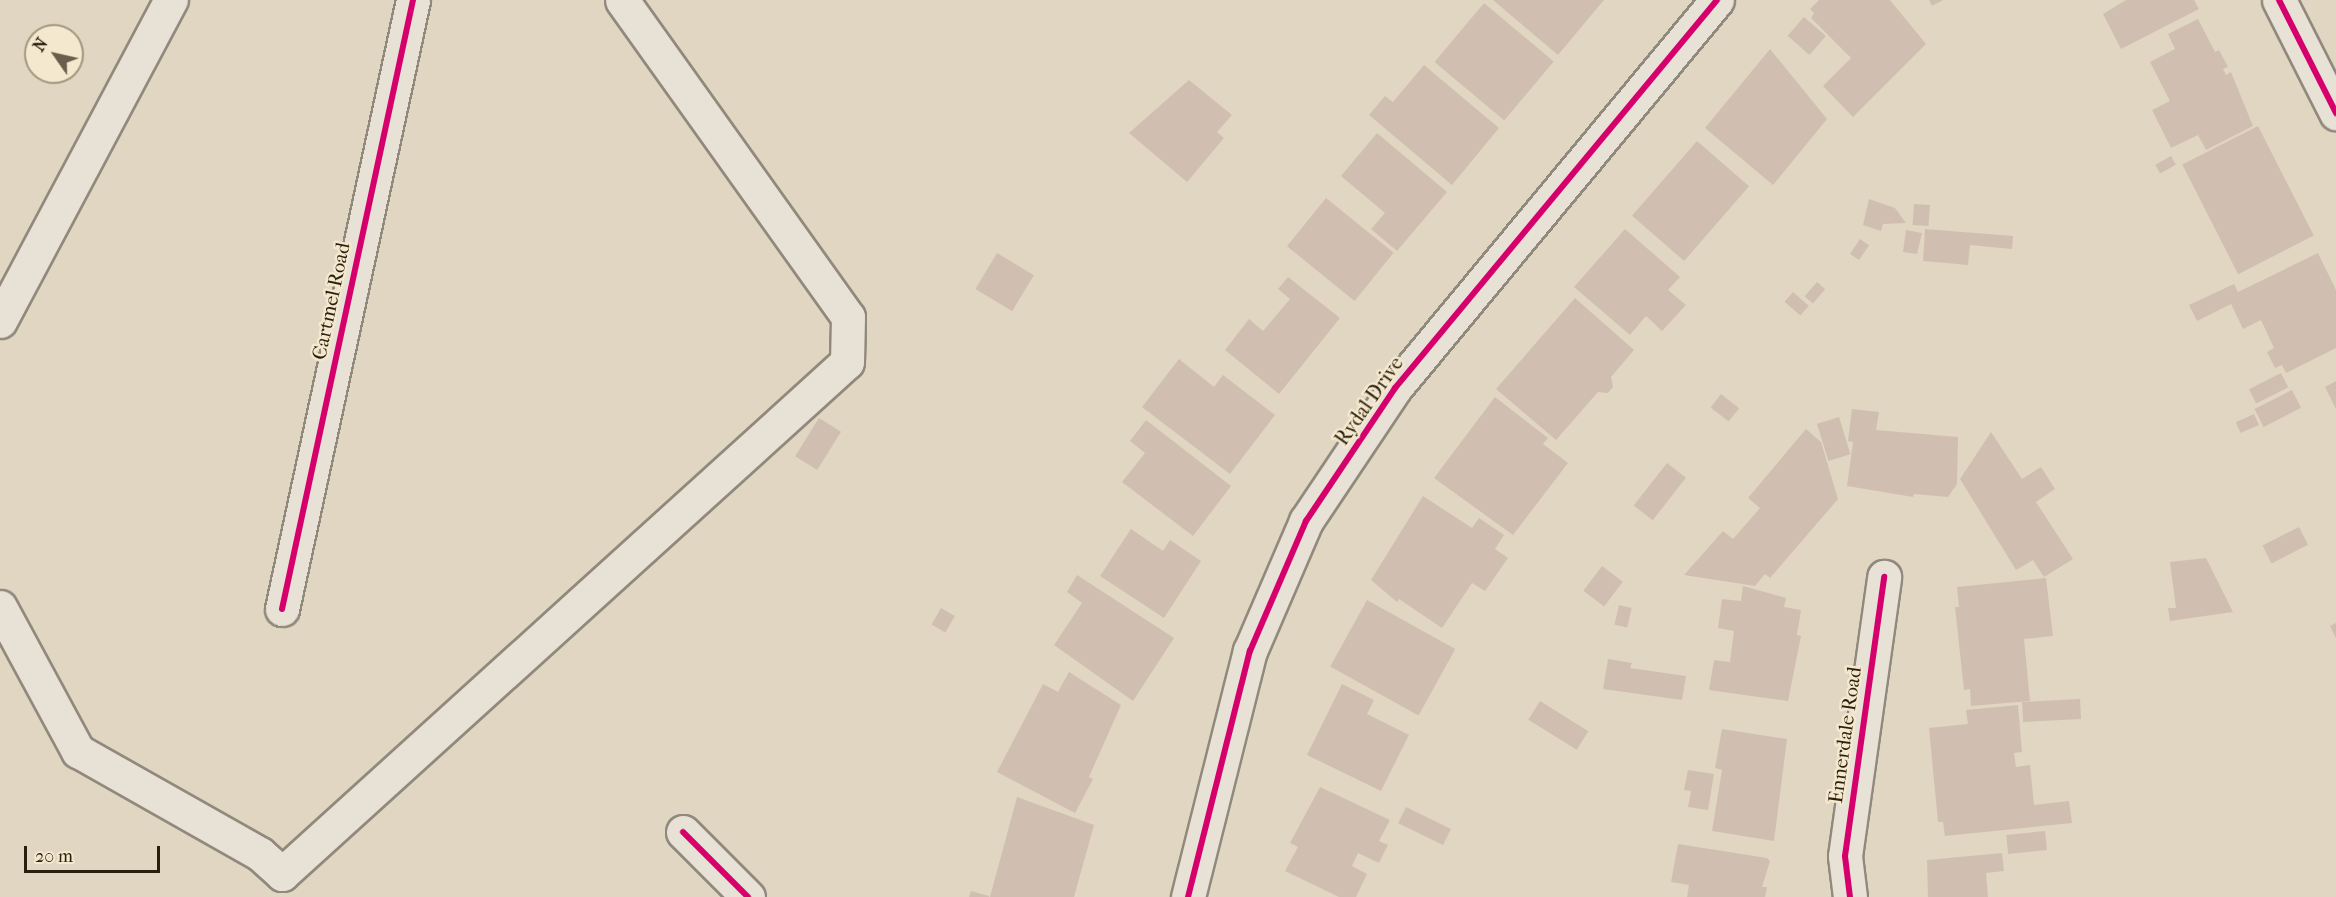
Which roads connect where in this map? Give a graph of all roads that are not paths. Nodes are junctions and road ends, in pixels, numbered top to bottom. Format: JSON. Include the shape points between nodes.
{"nodes":[{"id":1,"x":171,"y":0,"type":"edge"},
{"id":2,"x":413,"y":0,"type":"edge"},
{"id":3,"x":622,"y":0,"type":"edge"},
{"id":4,"x":1717,"y":0,"type":"edge"},
{"id":5,"x":2279,"y":0,"type":"edge"},
{"id":6,"x":2336,"y":113,"type":"edge"},
{"id":7,"x":0,"y":321,"type":"edge"},
{"id":8,"x":1884,"y":577,"type":"dead end"},
{"id":9,"x":0,"y":608,"type":"edge"},
{"id":10,"x":282,"y":609,"type":"dead end"},
{"id":11,"x":683,"y":832,"type":"dead end"},
{"id":12,"x":748,"y":897,"type":"edge"},
{"id":13,"x":1188,"y":897,"type":"edge"},
{"id":14,"x":1850,"y":897,"type":"edge"}],
"edges":[{"from":1,"to":7,"type":"street"},
{"from":2,"to":10,"type":"street","name":"Cartmel Road"},
{"from":3,"to":9,"type":"street","via":[[848,317],[847,362],[282,874],[260,854],[78,751]]},
{"from":4,"to":13,"type":"street","name":"Rydal Drive","via":[[1395,388],[1306,521],[1250,651]]},
{"from":5,"to":6,"type":"street"},
{"from":8,"to":14,"type":"street","name":"Ennerdale Road","via":[[1845,856]]},
{"from":11,"to":12,"type":"street"}]}
